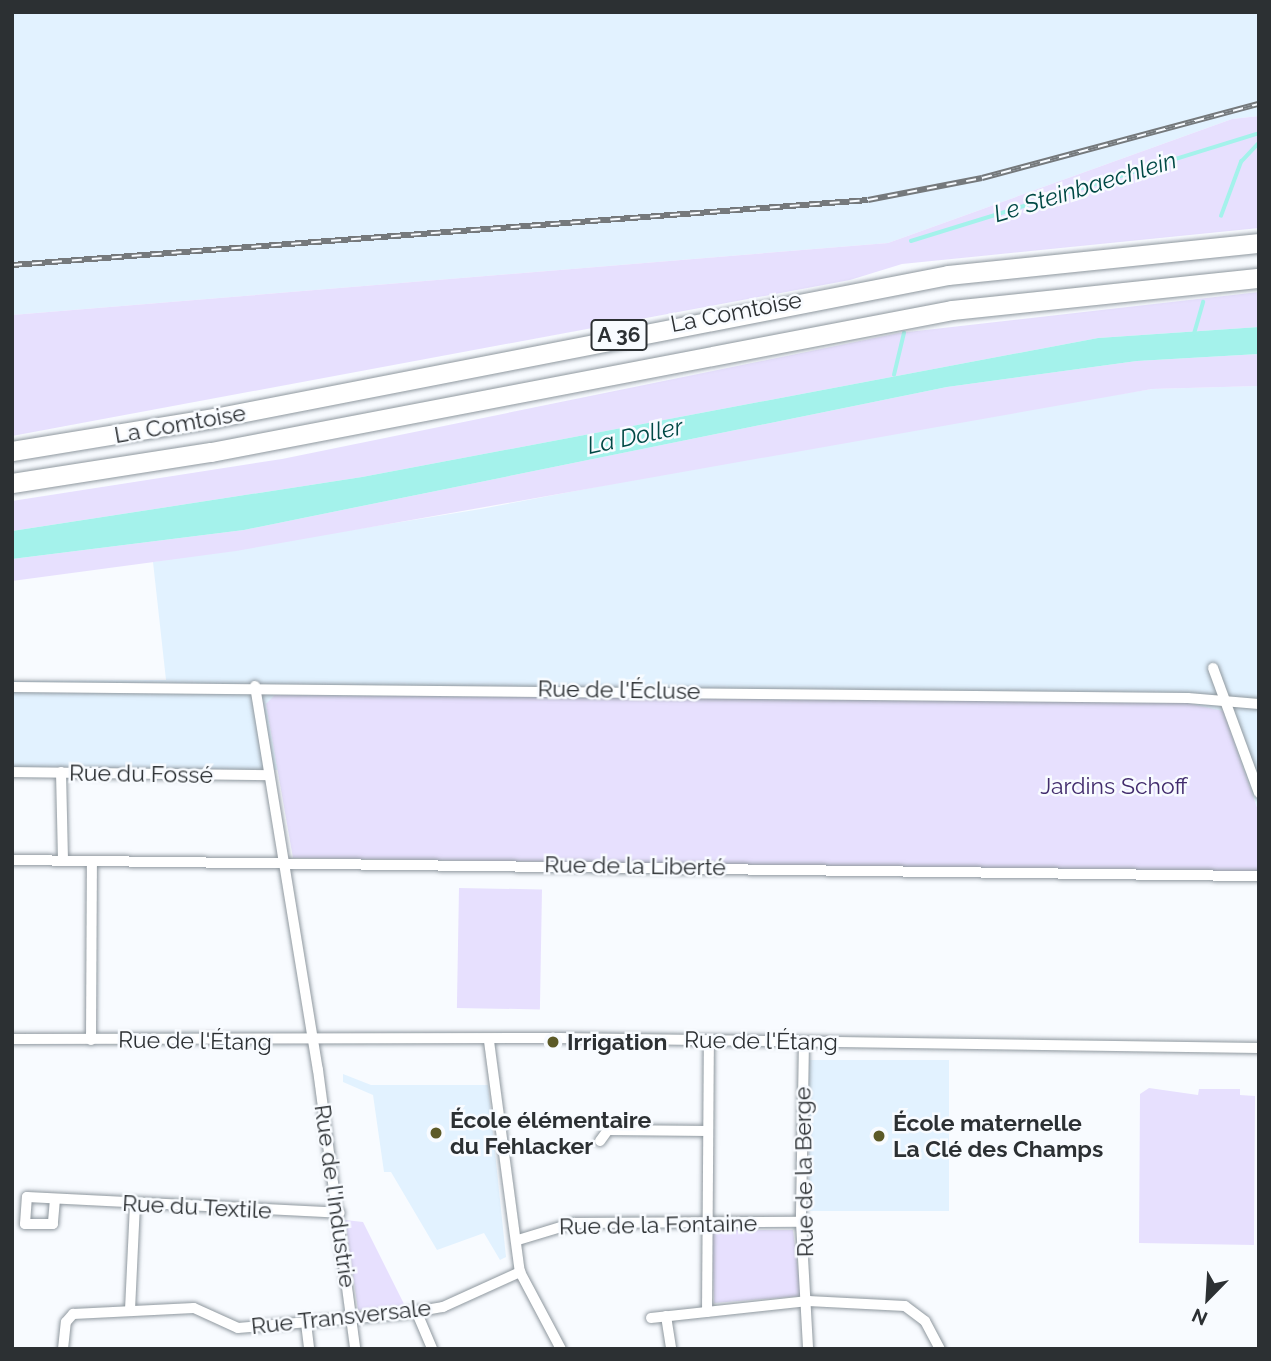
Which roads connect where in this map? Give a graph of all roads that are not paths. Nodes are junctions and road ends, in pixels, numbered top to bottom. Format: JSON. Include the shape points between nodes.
{"nodes":[{"id":1,"x":1259,"y":243,"type":"edge"},
{"id":2,"x":1259,"y":278,"type":"edge"},
{"id":3,"x":12,"y":451,"type":"edge"},
{"id":4,"x":12,"y":483,"type":"edge"},
{"id":5,"x":1213,"y":668,"type":"dead end"},
{"id":6,"x":255,"y":686,"type":"junction"},
{"id":7,"x":12,"y":687,"type":"edge"},
{"id":8,"x":1226,"y":701,"type":"junction"},
{"id":9,"x":1259,"y":704,"type":"edge"},
{"id":10,"x":12,"y":772,"type":"edge"},
{"id":11,"x":61,"y":772,"type":"junction"},
{"id":12,"x":269,"y":775,"type":"junction"},
{"id":13,"x":1259,"y":793,"type":"edge"},
{"id":14,"x":12,"y":860,"type":"edge"},
{"id":15,"x":63,"y":861,"type":"junction"},
{"id":16,"x":92,"y":861,"type":"junction"},
{"id":17,"x":285,"y":866,"type":"junction"},
{"id":18,"x":1259,"y":876,"type":"edge"},
{"id":19,"x":12,"y":1040,"type":"edge"},
{"id":20,"x":91,"y":1040,"type":"junction"},
{"id":21,"x":709,"y":1040,"type":"junction"},
{"id":22,"x":489,"y":1041,"type":"junction"},
{"id":23,"x":804,"y":1042,"type":"junction"},
{"id":24,"x":314,"y":1043,"type":"junction"},
{"id":25,"x":1259,"y":1048,"type":"edge"},
{"id":26,"x":708,"y":1131,"type":"junction"},
{"id":27,"x":600,"y":1141,"type":"dead end"},
{"id":28,"x":55,"y":1199,"type":"dead end"},
{"id":29,"x":135,"y":1203,"type":"junction"},
{"id":30,"x":340,"y":1213,"type":"junction"},
{"id":31,"x":801,"y":1222,"type":"junction"},
{"id":32,"x":706,"y":1223,"type":"junction"},
{"id":33,"x":518,"y":1240,"type":"junction"},
{"id":34,"x":520,"y":1272,"type":"junction"},
{"id":35,"x":808,"y":1301,"type":"junction"},
{"id":36,"x":130,"y":1311,"type":"junction"},
{"id":37,"x":707,"y":1312,"type":"junction"},
{"id":38,"x":417,"y":1313,"type":"junction"},
{"id":39,"x":666,"y":1317,"type":"junction"},
{"id":40,"x":651,"y":1318,"type":"dead end"},
{"id":41,"x":351,"y":1319,"type":"junction"},
{"id":42,"x":306,"y":1323,"type":"junction"},
{"id":43,"x":63,"y":1349,"type":"edge"},
{"id":44,"x":309,"y":1349,"type":"edge"},
{"id":45,"x":355,"y":1349,"type":"edge"},
{"id":46,"x":432,"y":1349,"type":"edge"},
{"id":47,"x":561,"y":1349,"type":"edge"},
{"id":48,"x":671,"y":1349,"type":"edge"},
{"id":49,"x":808,"y":1349,"type":"edge"},
{"id":50,"x":940,"y":1349,"type":"edge"}],
"edges":[{"from":1,"to":3,"type":"highway","name":"La Comtoise","number":"A 36","via":[[948,275],[214,418]]},
{"from":2,"to":4,"type":"highway","name":"La Comtoise","number":"A 36","via":[[951,310],[211,452]]},
{"from":5,"to":8,"type":"street"},
{"from":6,"to":7,"type":"street","name":"Rue de l'Écluse"},
{"from":6,"to":8,"type":"street","name":"Rue de l'Écluse"},
{"from":6,"to":12,"type":"street","name":"Rue de l'Industrie"},
{"from":8,"to":9,"type":"street","name":"Rue de l'Écluse"},
{"from":8,"to":13,"type":"street"},
{"from":10,"to":11,"type":"street","name":"Rue du Fossé"},
{"from":11,"to":12,"type":"street","name":"Rue du Fossé"},
{"from":11,"to":15,"type":"street"},
{"from":12,"to":17,"type":"street","name":"Rue de l'Industrie"},
{"from":14,"to":15,"type":"street","name":"Rue de la Liberté"},
{"from":15,"to":16,"type":"street","name":"Rue de la Liberté"},
{"from":16,"to":17,"type":"street","name":"Rue de la Liberté"},
{"from":16,"to":20,"type":"street"},
{"from":17,"to":18,"type":"street","name":"Rue de la Liberté","via":[[444,863]]},
{"from":17,"to":24,"type":"street","name":"Rue de l'Industrie"},
{"from":19,"to":20,"type":"street","name":"Rue de l'Étang"},
{"from":20,"to":24,"type":"street","name":"Rue de l'Étang"},
{"from":21,"to":22,"type":"street","name":"Rue de l'Étang"},
{"from":21,"to":23,"type":"street","name":"Rue de l'Étang"},
{"from":21,"to":26,"type":"street"},
{"from":22,"to":24,"type":"street","name":"Rue de l'Étang"},
{"from":22,"to":33,"type":"street"},
{"from":23,"to":25,"type":"street","name":"Rue de l'Étang"},
{"from":23,"to":31,"type":"street","name":"Rue de la Berge"},
{"from":24,"to":30,"type":"street","name":"Rue de l'Industrie"},
{"from":26,"to":27,"type":"street","via":[[608,1130]]},
{"from":26,"to":32,"type":"street"},
{"from":28,"to":29,"type":"street","name":"Rue du Textile"},
{"from":29,"to":30,"type":"street","name":"Rue du Textile"},
{"from":29,"to":36,"type":"street"},
{"from":30,"to":41,"type":"street","name":"Rue de l'Industrie"},
{"from":31,"to":32,"type":"street","name":"Rue de la Fontaine"},
{"from":31,"to":35,"type":"street","name":"Rue de la Berge"},
{"from":32,"to":33,"type":"street","name":"Rue de la Fontaine","via":[[574,1223]]},
{"from":32,"to":37,"type":"street"},
{"from":33,"to":34,"type":"street"},
{"from":34,"to":38,"type":"street","name":"Rue Transversale"},
{"from":34,"to":47,"type":"street"},
{"from":35,"to":37,"type":"street"},
{"from":35,"to":49,"type":"street","name":"Rue de la Berge"},
{"from":35,"to":50,"type":"street","via":[[905,1306],[925,1321]]},
{"from":36,"to":42,"type":"street","name":"Rue Transversale","via":[[194,1308],[238,1328]]},
{"from":36,"to":43,"type":"street","name":"Rue Transversale","via":[[73,1314],[65,1322]]},
{"from":37,"to":39,"type":"street"},
{"from":38,"to":41,"type":"street","name":"Rue Transversale"},
{"from":38,"to":46,"type":"street"},
{"from":39,"to":40,"type":"street"},
{"from":39,"to":48,"type":"street"},
{"from":41,"to":42,"type":"street","name":"Rue Transversale"},
{"from":41,"to":45,"type":"street","name":"Rue de l'Industrie"},
{"from":42,"to":44,"type":"street"}]}
